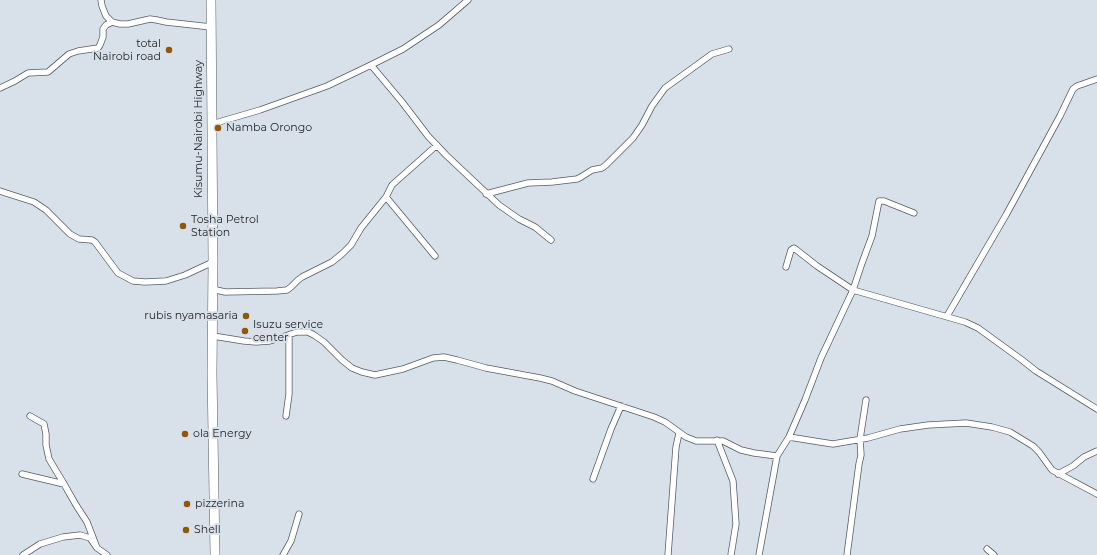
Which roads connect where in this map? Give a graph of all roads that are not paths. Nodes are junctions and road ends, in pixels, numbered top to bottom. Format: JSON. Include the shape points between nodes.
{"nodes":[{"id":1,"x":101,"y":0,"type":"edge"},
{"id":2,"x":210,"y":0,"type":"edge"},
{"id":3,"x":468,"y":0,"type":"edge"},
{"id":4,"x":112,"y":22,"type":"junction"},
{"id":5,"x":211,"y":28,"type":"junction"},
{"id":6,"x":729,"y":49,"type":"dead end"},
{"id":7,"x":371,"y":65,"type":"junction"},
{"id":8,"x":1097,"y":79,"type":"edge"},
{"id":9,"x":0,"y":88,"type":"edge"},
{"id":10,"x":212,"y":124,"type":"junction"},
{"id":11,"x":437,"y":145,"type":"junction"},
{"id":12,"x":0,"y":191,"type":"edge"},
{"id":13,"x":486,"y":194,"type":"junction"},
{"id":14,"x":386,"y":196,"type":"junction"},
{"id":15,"x":914,"y":213,"type":"dead end"},
{"id":16,"x":550,"y":240,"type":"dead end"},
{"id":17,"x":436,"y":256,"type":"dead end"},
{"id":18,"x":213,"y":262,"type":"junction"},
{"id":19,"x":786,"y":267,"type":"dead end"},
{"id":20,"x":212,"y":290,"type":"junction"},
{"id":21,"x":853,"y":290,"type":"junction"},
{"id":22,"x":947,"y":316,"type":"junction"},
{"id":23,"x":289,"y":335,"type":"junction"},
{"id":24,"x":213,"y":336,"type":"junction"},
{"id":25,"x":866,"y":400,"type":"dead end"},
{"id":26,"x":622,"y":406,"type":"junction"},
{"id":27,"x":1097,"y":409,"type":"edge"},
{"id":28,"x":30,"y":416,"type":"dead end"},
{"id":29,"x":286,"y":416,"type":"dead end"},
{"id":30,"x":679,"y":433,"type":"junction"},
{"id":31,"x":789,"y":437,"type":"junction"},
{"id":32,"x":860,"y":439,"type":"junction"},
{"id":33,"x":717,"y":440,"type":"junction"},
{"id":34,"x":1097,"y":451,"type":"edge"},
{"id":35,"x":777,"y":456,"type":"junction"},
{"id":36,"x":22,"y":474,"type":"dead end"},
{"id":37,"x":1058,"y":474,"type":"junction"},
{"id":38,"x":593,"y":479,"type":"dead end"},
{"id":39,"x":64,"y":484,"type":"junction"},
{"id":40,"x":1097,"y":494,"type":"edge"},
{"id":41,"x":299,"y":514,"type":"dead end"},
{"id":42,"x":97,"y":548,"type":"junction"},
{"id":43,"x":987,"y":549,"type":"dead end"},
{"id":44,"x":23,"y":555,"type":"edge"},
{"id":45,"x":107,"y":555,"type":"edge"},
{"id":46,"x":215,"y":555,"type":"edge"},
{"id":47,"x":283,"y":555,"type":"edge"},
{"id":48,"x":668,"y":555,"type":"edge"},
{"id":49,"x":731,"y":555,"type":"edge"},
{"id":50,"x":759,"y":555,"type":"edge"},
{"id":51,"x":847,"y":555,"type":"edge"},
{"id":52,"x":994,"y":555,"type":"edge"}],
"edges":[{"from":1,"to":4,"type":"street","via":[[106,16]]},
{"from":2,"to":5,"type":"highway","name":"Kisumu-Nairobi Highway"},
{"from":3,"to":7,"type":"street","via":[[403,49]]},
{"from":4,"to":5,"type":"street","via":[[128,24],[150,19]]},
{"from":4,"to":9,"type":"street","via":[[104,27],[98,48],[68,54],[48,72],[28,74]]},
{"from":5,"to":10,"type":"highway","name":"Kisumu-Nairobi Highway"},
{"from":6,"to":13,"type":"street","via":[[712,54],[665,88],[633,138],[602,168],[592,170],[577,179],[528,182]]},
{"from":7,"to":10,"type":"street","via":[[320,88]]},
{"from":7,"to":11,"type":"street"},
{"from":8,"to":22,"type":"street","via":[[1073,89],[1006,215]]},
{"from":10,"to":18,"type":"highway","name":"Kisumu-Nairobi Highway"},
{"from":11,"to":13,"type":"street"},
{"from":11,"to":14,"type":"street","via":[[392,185]]},
{"from":12,"to":18,"type":"street","via":[[34,202],[70,234],[78,239],[95,242],[118,272],[133,280],[166,281]]},
{"from":13,"to":16,"type":"street","via":[[499,205],[535,226]]},
{"from":14,"to":17,"type":"street"},
{"from":14,"to":20,"type":"street","via":[[343,253],[322,268],[302,277],[287,290]]},
{"from":15,"to":21,"type":"street","via":[[879,200],[872,236]]},
{"from":18,"to":20,"type":"highway","name":"Kisumu-Nairobi Highway"},
{"from":19,"to":21,"type":"street","via":[[791,250],[795,248]]},
{"from":20,"to":24,"type":"highway","name":"Kisumu-Nairobi Highway"},
{"from":21,"to":22,"type":"street"},
{"from":21,"to":31,"type":"street"},
{"from":22,"to":27,"type":"street","via":[[978,328],[1036,371]]},
{"from":23,"to":24,"type":"street","via":[[256,342]]},
{"from":23,"to":26,"type":"street","via":[[302,331],[314,334],[352,368],[375,375],[444,357],[552,381],[574,391]]},
{"from":23,"to":29,"type":"street"},
{"from":24,"to":46,"type":"highway","name":"Kisumu-Nairobi Highway"},
{"from":25,"to":32,"type":"street"},
{"from":26,"to":30,"type":"street","via":[[665,422]]},
{"from":26,"to":38,"type":"street"},
{"from":28,"to":39,"type":"street","via":[[44,424],[49,459]]},
{"from":30,"to":33,"type":"street","via":[[696,441]]},
{"from":30,"to":48,"type":"street"},
{"from":31,"to":32,"type":"street","via":[[833,444]]},
{"from":31,"to":35,"type":"street"},
{"from":32,"to":37,"type":"street","via":[[928,425],[966,423],[992,427],[1010,432],[1033,446]]},
{"from":32,"to":51,"type":"street","via":[[861,455]]},
{"from":33,"to":35,"type":"street","via":[[741,450]]},
{"from":33,"to":49,"type":"street","via":[[733,481],[736,524]]},
{"from":34,"to":37,"type":"street"},
{"from":35,"to":50,"type":"street"},
{"from":36,"to":39,"type":"street"},
{"from":37,"to":40,"type":"street"},
{"from":39,"to":42,"type":"street","via":[[87,522]]},
{"from":41,"to":47,"type":"street","via":[[291,541]]},
{"from":42,"to":44,"type":"street","via":[[90,538],[80,535],[40,544]]},
{"from":42,"to":45,"type":"street"},
{"from":43,"to":52,"type":"street"}]}
